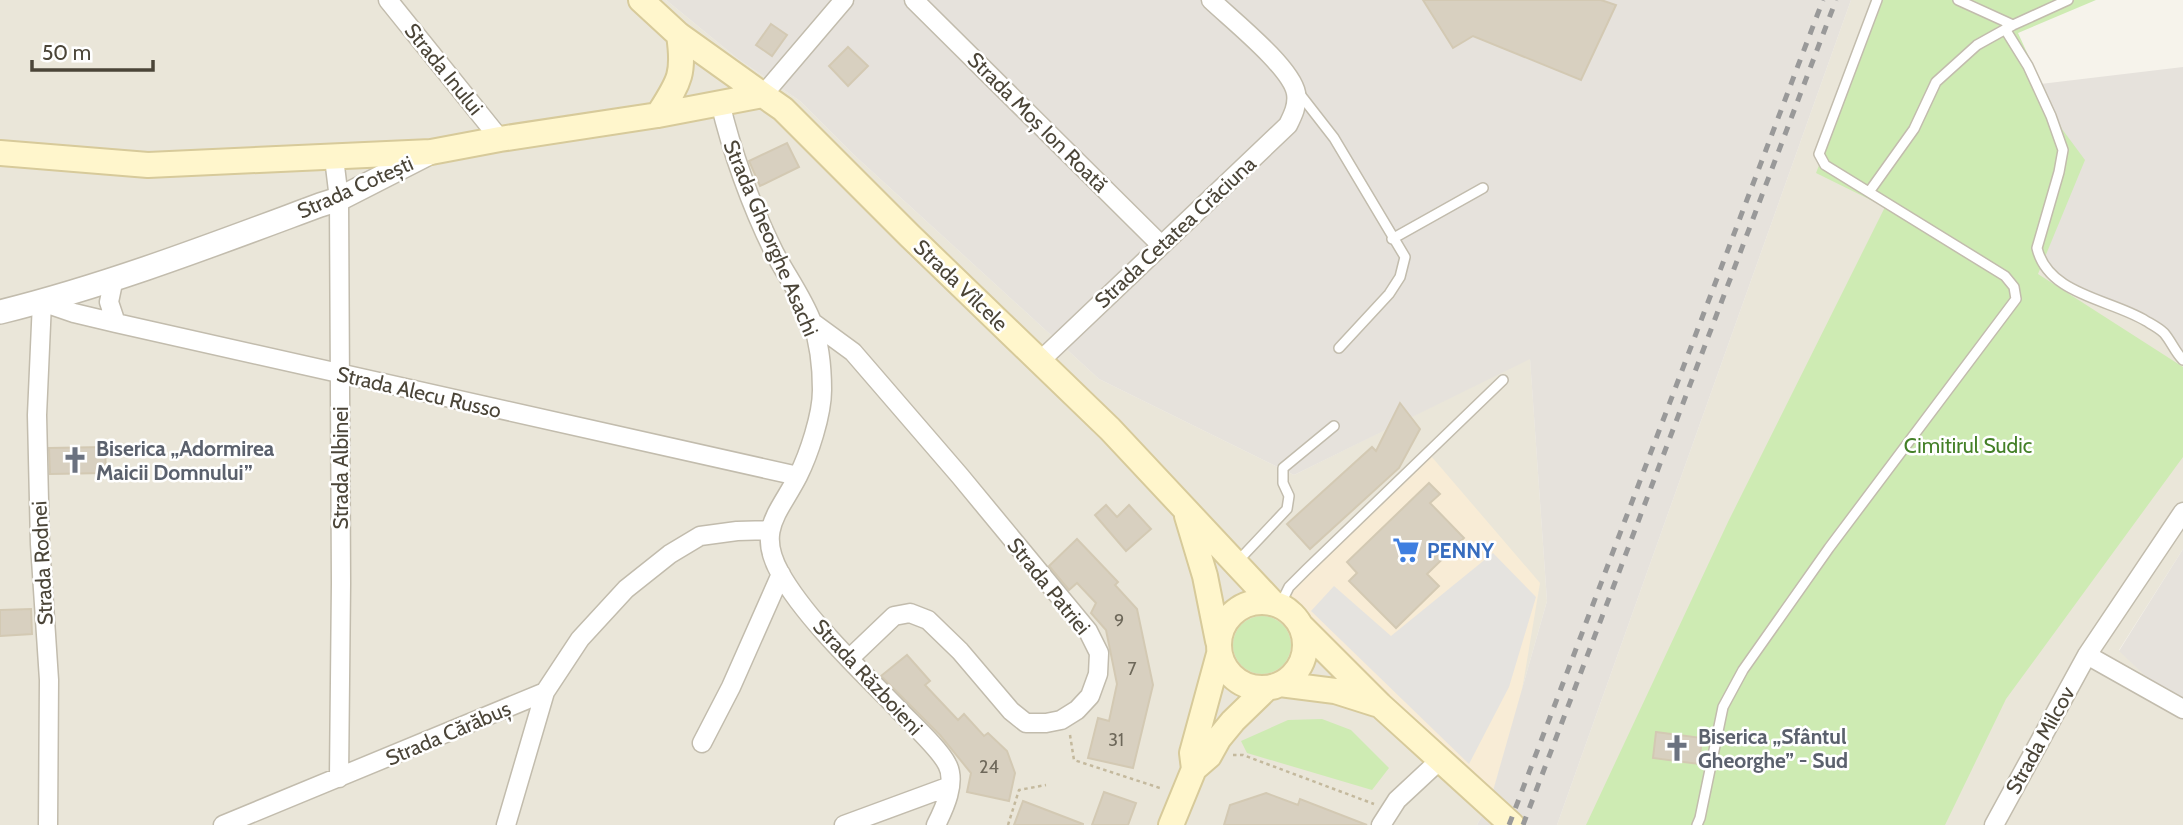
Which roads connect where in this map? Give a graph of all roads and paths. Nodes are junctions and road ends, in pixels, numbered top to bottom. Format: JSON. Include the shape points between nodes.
{"nodes":[{"id":1,"x":388,"y":0,"type":"edge"},
{"id":2,"x":641,"y":0,"type":"edge"},
{"id":3,"x":844,"y":0,"type":"edge"},
{"id":4,"x":914,"y":0,"type":"edge"},
{"id":5,"x":1211,"y":0,"type":"edge"},
{"id":6,"x":1877,"y":0,"type":"edge"},
{"id":7,"x":1958,"y":0,"type":"edge"},
{"id":8,"x":2068,"y":0,"type":"edge"},
{"id":9,"x":2009,"y":27,"type":"junction"},
{"id":10,"x":679,"y":35,"type":"junction"},
{"id":11,"x":1295,"y":92,"type":"junction"},
{"id":12,"x":763,"y":95,"type":"junction"},
{"id":13,"x":720,"y":102,"type":"junction"},
{"id":14,"x":658,"y":115,"type":"junction"},
{"id":15,"x":500,"y":139,"type":"junction"},
{"id":16,"x":431,"y":152,"type":"junction"},
{"id":17,"x":0,"y":153,"type":"edge"},
{"id":18,"x":334,"y":158,"type":"junction"},
{"id":19,"x":1483,"y":188,"type":"dead end"},
{"id":20,"x":1869,"y":192,"type":"junction"},
{"id":21,"x":339,"y":199,"type":"junction"},
{"id":22,"x":1392,"y":239,"type":"junction"},
{"id":23,"x":1161,"y":245,"type":"junction"},
{"id":24,"x":114,"y":278,"type":"junction"},
{"id":25,"x":42,"y":302,"type":"junction"},
{"id":26,"x":0,"y":312,"type":"edge"},
{"id":27,"x":812,"y":322,"type":"junction"},
{"id":28,"x":116,"y":323,"type":"junction"},
{"id":29,"x":1339,"y":348,"type":"dead end"},
{"id":30,"x":2183,"y":360,"type":"edge"},
{"id":31,"x":1040,"y":361,"type":"junction"},
{"id":32,"x":340,"y":374,"type":"junction"},
{"id":33,"x":1503,"y":380,"type":"dead end"},
{"id":34,"x":1334,"y":426,"type":"dead end"},
{"id":35,"x":798,"y":476,"type":"junction"},
{"id":36,"x":1186,"y":512,"type":"junction"},
{"id":37,"x":2183,"y":512,"type":"edge"},
{"id":38,"x":769,"y":530,"type":"junction"},
{"id":39,"x":1235,"y":563,"type":"junction"},
{"id":40,"x":781,"y":574,"type":"junction"},
{"id":41,"x":1277,"y":604,"type":"junction"},
{"id":42,"x":1301,"y":626,"type":"junction"},
{"id":43,"x":1219,"y":648,"type":"junction"},
{"id":44,"x":2087,"y":655,"type":"junction"},
{"id":45,"x":850,"y":658,"type":"junction"},
{"id":46,"x":1274,"y":686,"type":"junction"},
{"id":47,"x":545,"y":692,"type":"junction"},
{"id":48,"x":1380,"y":705,"type":"junction"},
{"id":49,"x":2183,"y":709,"type":"edge"},
{"id":50,"x":1066,"y":717,"type":"junction"},
{"id":51,"x":702,"y":743,"type":"dead end"},
{"id":52,"x":1440,"y":760,"type":"junction"},
{"id":53,"x":1202,"y":762,"type":"junction"},
{"id":54,"x":339,"y":778,"type":"junction"},
{"id":55,"x":1046,"y":785,"type":"dead end"},
{"id":56,"x":950,"y":786,"type":"junction"},
{"id":57,"x":1183,"y":795,"type":"junction"},
{"id":58,"x":1375,"y":819,"type":"edge"},
{"id":59,"x":48,"y":825,"type":"edge"},
{"id":60,"x":223,"y":825,"type":"edge"},
{"id":61,"x":506,"y":825,"type":"edge"},
{"id":62,"x":844,"y":825,"type":"edge"},
{"id":63,"x":936,"y":825,"type":"edge"},
{"id":64,"x":1008,"y":825,"type":"edge"},
{"id":65,"x":1171,"y":825,"type":"edge"},
{"id":66,"x":1512,"y":825,"type":"edge"},
{"id":67,"x":1697,"y":825,"type":"edge"},
{"id":68,"x":1994,"y":825,"type":"edge"}],
"edges":[{"from":1,"to":15,"type":"street","name":"Strada Inului"},
{"from":2,"to":10,"type":"main road","name":"Strada Vîlcele"},
{"from":3,"to":12,"type":"street"},
{"from":4,"to":23,"type":"street","name":"Strada Moș Ion Roată"},
{"from":5,"to":11,"type":"street","via":[[1280,66]]},
{"from":6,"to":20,"type":"lane","via":[[1819,154],[1825,165]]},
{"from":7,"to":9,"type":"lane"},
{"from":8,"to":9,"type":"lane"},
{"from":9,"to":20,"type":"lane","via":[[1977,45],[1936,82],[1914,129]]},
{"from":9,"to":30,"type":"lane","via":[[2063,150],[2037,248],[2039,259],[2051,276],[2164,333]]},
{"from":10,"to":12,"type":"main road","name":"Strada Vîlcele"},
{"from":10,"to":14,"type":"main road","via":[[681,76]]},
{"from":11,"to":22,"type":"lane","via":[[1334,138]]},
{"from":11,"to":23,"type":"street","name":"Strada Cetatea Crăciuna","via":[[1295,109],[1288,125]]},
{"from":12,"to":13,"type":"main road"},
{"from":12,"to":31,"type":"main road","name":"Strada Vîlcele","via":[[783,109]]},
{"from":13,"to":14,"type":"main road","name":"Strada Cotești"},
{"from":13,"to":27,"type":"street","name":"Strada Gheorghe Asachi","via":[[733,151],[773,250]]},
{"from":14,"to":15,"type":"main road","name":"Strada Cotești"},
{"from":15,"to":16,"type":"main road","name":"Strada Cotești"},
{"from":16,"to":18,"type":"main road"},
{"from":16,"to":21,"type":"street","name":"Strada Cotești"},
{"from":17,"to":18,"type":"main road","via":[[148,165]]},
{"from":18,"to":21,"type":"street","name":"Strada Albinei"},
{"from":19,"to":22,"type":"lane"},
{"from":20,"to":67,"type":"lane","via":[[2005,276],[2016,299],[1743,670],[1723,707]]},
{"from":21,"to":24,"type":"street","name":"Strada Cotești"},
{"from":21,"to":32,"type":"street","name":"Strada Albinei"},
{"from":22,"to":29,"type":"lane","via":[[1405,257],[1400,277]]},
{"from":23,"to":31,"type":"street","name":"Strada Cetatea Crăciuna"},
{"from":24,"to":25,"type":"street","name":"Strada Cotești"},
{"from":24,"to":28,"type":"street","via":[[109,302]]},
{"from":25,"to":26,"type":"street","name":"Strada Cotești"},
{"from":25,"to":28,"type":"street","name":"Strada Alecu Russo"},
{"from":25,"to":59,"type":"street","name":"Strada Rodnei","via":[[37,415],[49,680]]},
{"from":27,"to":35,"type":"street","name":"Strada Gheorghe Asachi","via":[[822,394],[813,439]]},
{"from":27,"to":50,"type":"street","name":"Strada Patriei","via":[[853,352],[1088,631],[1099,653],[1098,674],[1090,696]]},
{"from":28,"to":32,"type":"street","name":"Strada Alecu Russo"},
{"from":31,"to":36,"type":"main road","name":"Strada Vîlcele"},
{"from":32,"to":35,"type":"street","name":"Strada Alecu Russo"},
{"from":32,"to":54,"type":"street","name":"Strada Albinei"},
{"from":33,"to":41,"type":"lane","via":[[1306,570]]},
{"from":34,"to":39,"type":"lane","via":[[1283,468],[1287,509]]},
{"from":35,"to":38,"type":"street","name":"Strada Gheorghe Asachi"},
{"from":36,"to":39,"type":"main road","name":"Strada Vîlcele"},
{"from":36,"to":43,"type":"main road","name":"Strada Vîlcele"},
{"from":37,"to":44,"type":"street","name":"Strada Milcov"},
{"from":38,"to":40,"type":"street","name":"Strada Războieni","via":[[771,553]]},
{"from":38,"to":47,"type":"street","via":[[700,536],[670,554],[626,589],[580,639]]},
{"from":39,"to":41,"type":"main road","name":"Strada Vîlcele"},
{"from":40,"to":45,"type":"street","name":"Strada Războieni"},
{"from":40,"to":51,"type":"street"},
{"from":41,"to":42,"type":"main road"},
{"from":41,"to":43,"type":"main road","via":[[1261,601],[1237,609],[1221,629]]},
{"from":42,"to":46,"type":"main road","via":[[1305,653],[1300,666],[1292,677]]},
{"from":42,"to":48,"type":"main road"},
{"from":43,"to":46,"type":"main road","via":[[1224,666],[1242,684]]},
{"from":43,"to":53,"type":"main road","via":[[1192,752]]},
{"from":44,"to":49,"type":"street"},
{"from":44,"to":68,"type":"street","name":"Strada Milcov"},
{"from":45,"to":50,"type":"street","via":[[894,616],[910,612],[928,620],[1026,723]]},
{"from":45,"to":56,"type":"street","name":"Strada Războieni","via":[[948,765]]},
{"from":46,"to":48,"type":"main road","via":[[1335,691]]},
{"from":46,"to":53,"type":"main road","via":[[1233,721]]},
{"from":47,"to":54,"type":"street","name":"Strada Cărăbuș"},
{"from":47,"to":61,"type":"street","name":"Strada Cărăbuș"},
{"from":48,"to":52,"type":"main road"},
{"from":50,"to":57,"type":"path","via":[[1074,760]]},
{"from":52,"to":58,"type":"street"},
{"from":52,"to":66,"type":"main road"},
{"from":53,"to":57,"type":"main road"},
{"from":53,"to":58,"type":"path","via":[[1243,755],[1375,802]]},
{"from":54,"to":60,"type":"street","name":"Strada Cărăbuș"},
{"from":55,"to":64,"type":"path","via":[[1019,790]]},
{"from":56,"to":62,"type":"street"},
{"from":56,"to":63,"type":"street"},
{"from":57,"to":65,"type":"main road"}]}
